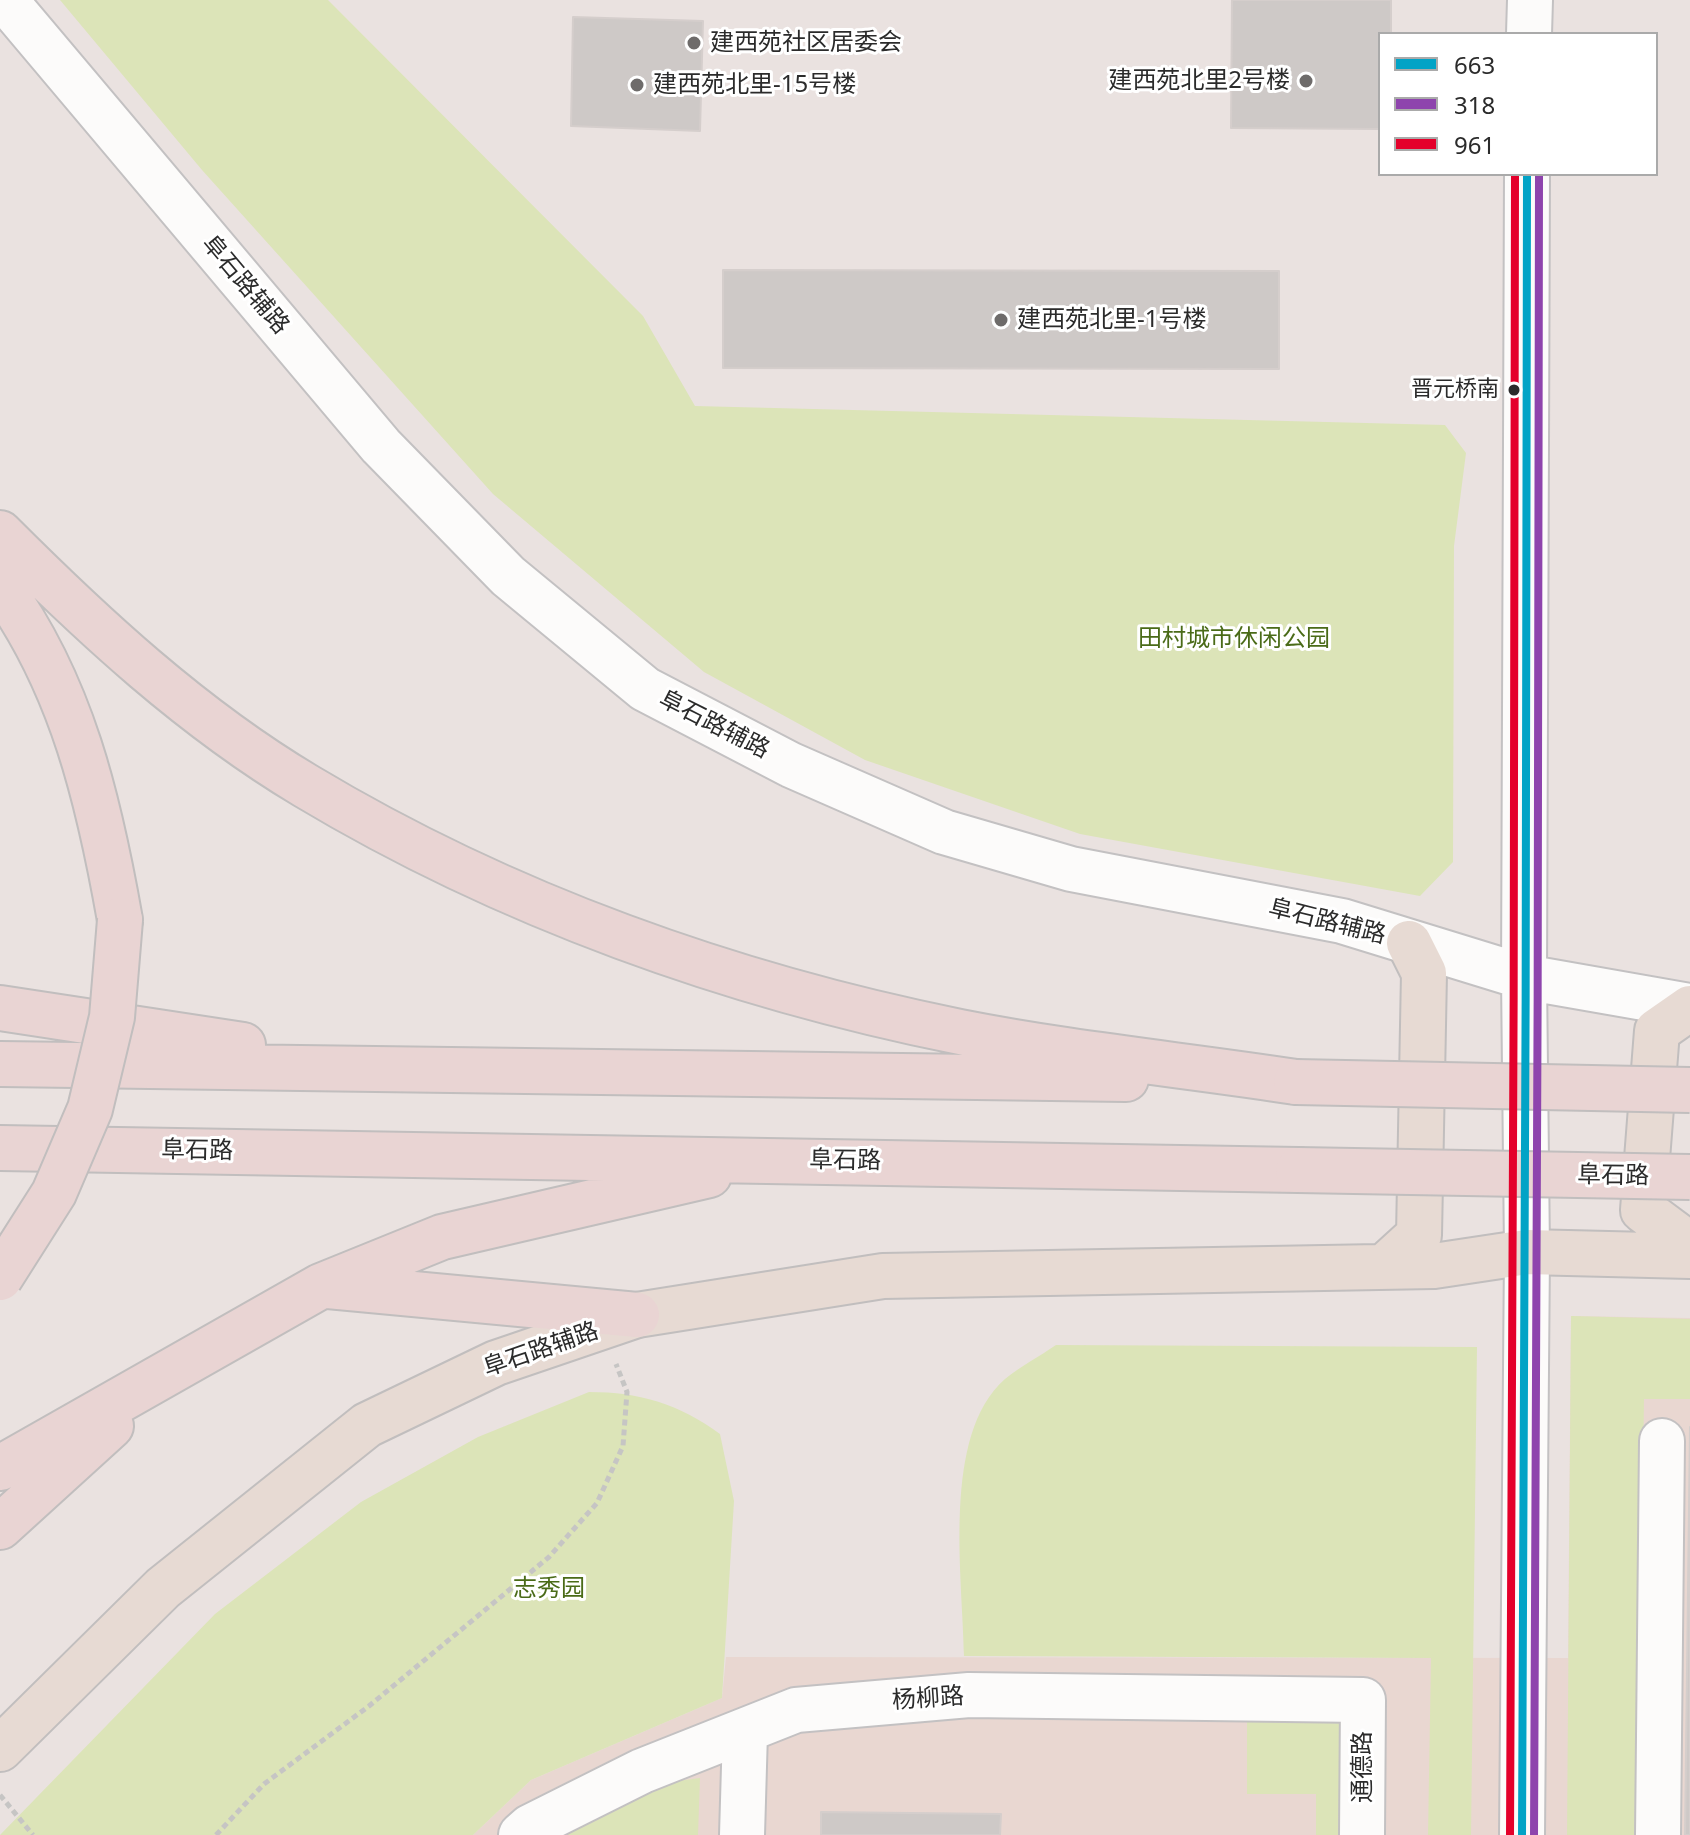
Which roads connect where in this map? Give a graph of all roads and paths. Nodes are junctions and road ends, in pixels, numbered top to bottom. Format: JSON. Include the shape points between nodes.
{"nodes":[{"id":1,"x":5,"y":0,"type":"edge"},
{"id":2,"x":1530,"y":0,"type":"edge"},
{"id":3,"x":1529,"y":32,"type":"edge"},
{"id":4,"x":1527,"y":176,"type":"edge"},
{"id":5,"x":0,"y":533,"type":"edge"},
{"id":6,"x":0,"y":586,"type":"edge"},
{"id":7,"x":1409,"y":943,"type":"junction"},
{"id":8,"x":1524,"y":977,"type":"junction"},
{"id":9,"x":1690,"y":1007,"type":"edge"},
{"id":10,"x":0,"y":1008,"type":"edge"},
{"id":11,"x":0,"y":1064,"type":"edge"},
{"id":12,"x":399,"y":1070,"type":"junction"},
{"id":13,"x":1296,"y":1082,"type":"junction"},
{"id":14,"x":1690,"y":1090,"type":"edge"},
{"id":15,"x":0,"y":1148,"type":"edge"},
{"id":16,"x":774,"y":1160,"type":"junction"},
{"id":17,"x":1690,"y":1177,"type":"edge"},
{"id":18,"x":1690,"y":1245,"type":"edge"},
{"id":19,"x":1527,"y":1252,"type":"junction"},
{"id":20,"x":1690,"y":1256,"type":"edge"},
{"id":21,"x":1385,"y":1266,"type":"junction"},
{"id":22,"x":0,"y":1278,"type":"edge"},
{"id":23,"x":321,"y":1286,"type":"junction"},
{"id":24,"x":620,"y":1322,"type":"junction"},
{"id":25,"x":184,"y":1362,"type":"junction"},
{"id":26,"x":1662,"y":1441,"type":"dead end"},
{"id":27,"x":0,"y":1468,"type":"edge"},
{"id":28,"x":0,"y":1527,"type":"edge"},
{"id":29,"x":1363,"y":1700,"type":"joint"},
{"id":30,"x":745,"y":1732,"type":"junction"},
{"id":31,"x":0,"y":1749,"type":"edge"},
{"id":32,"x":0,"y":1795,"type":"edge"},
{"id":33,"x":33,"y":1835,"type":"edge"},
{"id":34,"x":216,"y":1835,"type":"edge"},
{"id":35,"x":521,"y":1835,"type":"edge"},
{"id":36,"x":742,"y":1835,"type":"edge"},
{"id":37,"x":1362,"y":1835,"type":"edge"},
{"id":38,"x":1522,"y":1835,"type":"edge"},
{"id":39,"x":1658,"y":1835,"type":"edge"}],
"edges":[{"from":1,"to":7,"type":"street","name":"阜石路辅路","via":[[381,446],[508,576],[645,689],[791,765],[944,832],[1071,869],[1342,921]]},
{"from":2,"to":3,"type":"street"},
{"from":4,"to":8,"type":"street"},
{"from":5,"to":13,"type":"highway","via":[[175,695],[305,786],[457,865],[619,937],[789,991],[961,1032]]},
{"from":6,"to":22,"type":"highway","bridge":true,"via":[[70,713],[103,822],[120,920],[112,1017],[90,1109],[54,1193]]},
{"from":7,"to":8,"type":"street","name":"阜石路辅路"},
{"from":7,"to":21,"type":"main road","via":[[1424,973],[1419,1235]]},
{"from":8,"to":9,"type":"street","name":"阜石路辅路"},
{"from":8,"to":19,"type":"street"},
{"from":9,"to":18,"type":"main road","via":[[1657,1031],[1643,1210]]},
{"from":10,"to":12,"type":"highway"},
{"from":11,"to":12,"type":"highway"},
{"from":12,"to":13,"type":"highway"},
{"from":13,"to":14,"type":"highway","bridge":true},
{"from":15,"to":16,"type":"highway","name":"阜石路"},
{"from":16,"to":17,"type":"highway","name":"阜石路","bridge":true},
{"from":16,"to":23,"type":"highway","via":[[442,1237]]},
{"from":19,"to":20,"type":"main road","name":"阜石路辅路"},
{"from":19,"to":21,"type":"main road","name":"阜石路辅路","via":[[1434,1266]]},
{"from":19,"to":38,"type":"street"},
{"from":21,"to":24,"type":"main road","name":"阜石路辅路","via":[[883,1276]]},
{"from":23,"to":24,"type":"highway"},
{"from":23,"to":25,"type":"highway"},
{"from":24,"to":31,"type":"main road","name":"阜石路辅路","via":[[496,1363],[367,1425],[163,1588]]},
{"from":24,"to":34,"type":"path","via":[[627,1392],[623,1446],[597,1503],[549,1557],[369,1706],[264,1784]]},
{"from":25,"to":27,"type":"highway"},
{"from":25,"to":28,"type":"highway"},
{"from":26,"to":39,"type":"street"},
{"from":29,"to":30,"type":"street","name":"杨柳路","via":[[969,1695],[796,1710]]},
{"from":29,"to":37,"type":"street","name":"通德路"},
{"from":30,"to":35,"type":"street","name":"杨柳路","via":[[642,1771]]},
{"from":30,"to":36,"type":"street"},
{"from":32,"to":33,"type":"path"}]}
